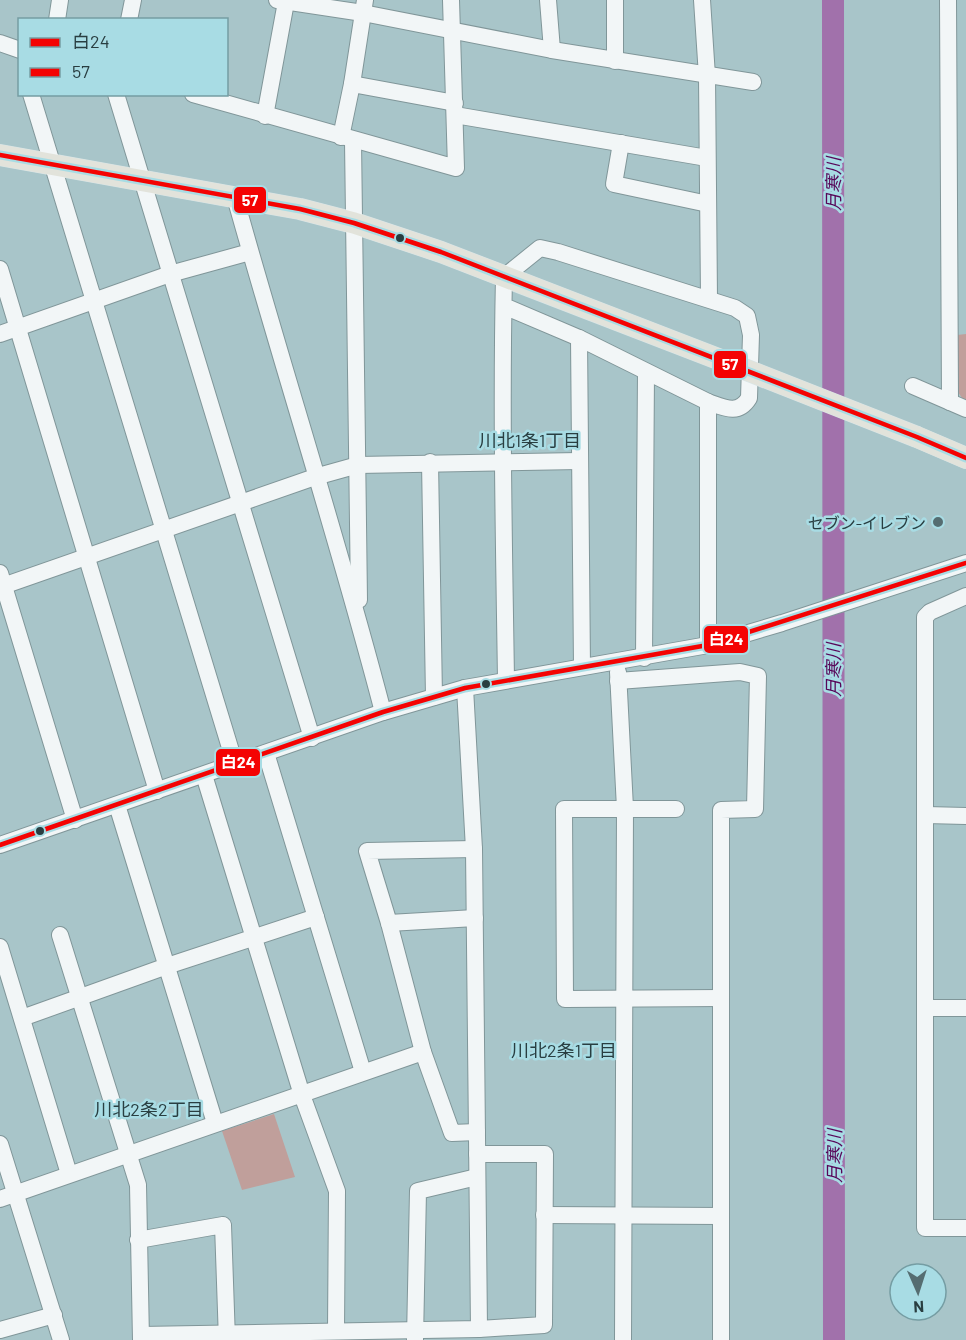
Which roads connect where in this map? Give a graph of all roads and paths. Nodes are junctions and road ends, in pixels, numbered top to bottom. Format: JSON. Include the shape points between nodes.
{"nodes":[{"id":1,"x":60,"y":0,"type":"edge"},
{"id":2,"x":133,"y":0,"type":"edge"},
{"id":3,"x":451,"y":0,"type":"edge"},
{"id":4,"x":548,"y":0,"type":"edge"},
{"id":5,"x":615,"y":0,"type":"edge"},
{"id":6,"x":702,"y":0,"type":"edge"},
{"id":7,"x":948,"y":0,"type":"edge"},
{"id":8,"x":290,"y":1,"type":"edge"},
{"id":9,"x":364,"y":6,"type":"edge"},
{"id":10,"x":57,"y":18,"type":"edge"},
{"id":11,"x":129,"y":18,"type":"edge"},
{"id":12,"x":451,"y":31,"type":"junction"},
{"id":13,"x":0,"y":43,"type":"edge"},
{"id":14,"x":552,"y":50,"type":"junction"},
{"id":15,"x":18,"y":51,"type":"edge"},
{"id":16,"x":615,"y":61,"type":"junction"},
{"id":17,"x":707,"y":76,"type":"junction"},
{"id":18,"x":753,"y":82,"type":"dead end"},
{"id":19,"x":352,"y":84,"type":"junction"},
{"id":20,"x":32,"y":96,"type":"edge"},
{"id":21,"x":118,"y":96,"type":"edge"},
{"id":22,"x":200,"y":96,"type":"edge"},
{"id":23,"x":455,"y":109,"type":"junction"},
{"id":24,"x":265,"y":116,"type":"junction"},
{"id":25,"x":347,"y":139,"type":"junction"},
{"id":26,"x":621,"y":143,"type":"junction"},
{"id":27,"x":958,"y":151,"type":"edge"},
{"id":28,"x":0,"y":155,"type":"edge"},
{"id":29,"x":707,"y":158,"type":"junction"},
{"id":30,"x":52,"y":164,"type":"junction"},
{"id":31,"x":142,"y":181,"type":"junction"},
{"id":32,"x":235,"y":197,"type":"junction"},
{"id":33,"x":708,"y":204,"type":"junction"},
{"id":34,"x":354,"y":223,"type":"junction"},
{"id":35,"x":250,"y":252,"type":"junction"},
{"id":36,"x":0,"y":269,"type":"edge"},
{"id":37,"x":170,"y":274,"type":"junction"},
{"id":38,"x":504,"y":277,"type":"junction"},
{"id":39,"x":709,"y":299,"type":"junction"},
{"id":40,"x":95,"y":301,"type":"junction"},
{"id":41,"x":504,"y":306,"type":"junction"},
{"id":42,"x":16,"y":328,"type":"junction"},
{"id":43,"x":0,"y":334,"type":"edge"},
{"id":44,"x":579,"y":338,"type":"junction"},
{"id":45,"x":646,"y":372,"type":"junction"},
{"id":46,"x":913,"y":386,"type":"dead end"},
{"id":47,"x":708,"y":402,"type":"junction"},
{"id":48,"x":950,"y":402,"type":"junction"},
{"id":49,"x":966,"y":409,"type":"edge"},
{"id":50,"x":966,"y":458,"type":"edge"},
{"id":51,"x":502,"y":461,"type":"junction"},
{"id":52,"x":579,"y":461,"type":"junction"},
{"id":53,"x":430,"y":462,"type":"junction"},
{"id":54,"x":358,"y":465,"type":"junction"},
{"id":55,"x":315,"y":477,"type":"junction"},
{"id":56,"x":240,"y":503,"type":"junction"},
{"id":57,"x":165,"y":531,"type":"junction"},
{"id":58,"x":86,"y":557,"type":"junction"},
{"id":59,"x":966,"y":563,"type":"edge"},
{"id":60,"x":1,"y":582,"type":"edge"},
{"id":61,"x":966,"y":596,"type":"edge"},
{"id":62,"x":359,"y":619,"type":"junction"},
{"id":63,"x":708,"y":645,"type":"junction"},
{"id":64,"x":644,"y":658,"type":"junction"},
{"id":65,"x":618,"y":662,"type":"junction"},
{"id":66,"x":582,"y":667,"type":"junction"},
{"id":67,"x":506,"y":680,"type":"junction"},
{"id":68,"x":618,"y":681,"type":"junction"},
{"id":69,"x":465,"y":688,"type":"junction"},
{"id":70,"x":434,"y":697,"type":"junction"},
{"id":71,"x":383,"y":712,"type":"junction"},
{"id":72,"x":312,"y":738,"type":"junction"},
{"id":73,"x":266,"y":753,"type":"junction"},
{"id":74,"x":235,"y":764,"type":"junction"},
{"id":75,"x":204,"y":775,"type":"junction"},
{"id":76,"x":157,"y":791,"type":"junction"},
{"id":77,"x":117,"y":805,"type":"junction"},
{"id":78,"x":625,"y":808,"type":"junction"},
{"id":79,"x":676,"y":809,"type":"dead end"},
{"id":80,"x":926,"y":815,"type":"junction"},
{"id":81,"x":966,"y":816,"type":"edge"},
{"id":82,"x":75,"y":820,"type":"junction"},
{"id":83,"x":0,"y":845,"type":"edge"},
{"id":84,"x":474,"y":849,"type":"junction"},
{"id":85,"x":316,"y":917,"type":"junction"},
{"id":86,"x":475,"y":918,"type":"junction"},
{"id":87,"x":389,"y":923,"type":"junction"},
{"id":88,"x":60,"y":935,"type":"dead end"},
{"id":89,"x":254,"y":938,"type":"junction"},
{"id":90,"x":0,"y":947,"type":"edge"},
{"id":91,"x":167,"y":966,"type":"junction"},
{"id":92,"x":721,"y":998,"type":"junction"},
{"id":93,"x":80,"y":999,"type":"junction"},
{"id":94,"x":624,"y":999,"type":"junction"},
{"id":95,"x":925,"y":1008,"type":"junction"},
{"id":96,"x":966,"y":1008,"type":"edge"},
{"id":97,"x":22,"y":1018,"type":"junction"},
{"id":98,"x":423,"y":1052,"type":"junction"},
{"id":99,"x":363,"y":1072,"type":"junction"},
{"id":100,"x":302,"y":1095,"type":"junction"},
{"id":101,"x":215,"y":1124,"type":"junction"},
{"id":102,"x":477,"y":1132,"type":"junction"},
{"id":103,"x":0,"y":1144,"type":"edge"},
{"id":104,"x":477,"y":1154,"type":"junction"},
{"id":105,"x":129,"y":1155,"type":"junction"},
{"id":106,"x":69,"y":1174,"type":"junction"},
{"id":107,"x":477,"y":1177,"type":"junction"},
{"id":108,"x":8,"y":1196,"type":"edge"},
{"id":109,"x":544,"y":1215,"type":"junction"},
{"id":110,"x":624,"y":1215,"type":"junction"},
{"id":111,"x":721,"y":1216,"type":"junction"},
{"id":112,"x":966,"y":1228,"type":"edge"},
{"id":113,"x":138,"y":1240,"type":"junction"},
{"id":114,"x":54,"y":1315,"type":"junction"},
{"id":115,"x":479,"y":1329,"type":"junction"},
{"id":116,"x":0,"y":1330,"type":"edge"},
{"id":117,"x":336,"y":1331,"type":"junction"},
{"id":118,"x":513,"y":1333,"type":"edge"},
{"id":119,"x":415,"y":1335,"type":"edge"},
{"id":120,"x":316,"y":1336,"type":"edge"},
{"id":121,"x":141,"y":1337,"type":"edge"},
{"id":122,"x":227,"y":1337,"type":"edge"},
{"id":123,"x":61,"y":1340,"type":"edge"},
{"id":124,"x":623,"y":1340,"type":"edge"},
{"id":125,"x":721,"y":1340,"type":"edge"}],
"edges":[{"from":1,"to":10,"type":"street"},
{"from":2,"to":11,"type":"street"},
{"from":3,"to":12,"type":"street"},
{"from":4,"to":14,"type":"street"},
{"from":5,"to":16,"type":"street"},
{"from":6,"to":17,"type":"street"},
{"from":7,"to":27,"type":"street"},
{"from":8,"to":9,"type":"street"},
{"from":8,"to":24,"type":"street"},
{"from":9,"to":12,"type":"street"},
{"from":9,"to":19,"type":"street"},
{"from":12,"to":14,"type":"street"},
{"from":12,"to":23,"type":"street"},
{"from":13,"to":15,"type":"street"},
{"from":14,"to":16,"type":"street"},
{"from":16,"to":17,"type":"street"},
{"from":17,"to":18,"type":"street"},
{"from":17,"to":29,"type":"street"},
{"from":19,"to":23,"type":"street"},
{"from":19,"to":25,"type":"street"},
{"from":20,"to":30,"type":"street"},
{"from":21,"to":31,"type":"street"},
{"from":22,"to":24,"type":"street"},
{"from":23,"to":25,"type":"street","via":[[456,168]]},
{"from":23,"to":26,"type":"street"},
{"from":24,"to":25,"type":"street"},
{"from":25,"to":34,"type":"street"},
{"from":26,"to":29,"type":"street"},
{"from":26,"to":33,"type":"street","via":[[615,184]]},
{"from":27,"to":48,"type":"street"},
{"from":28,"to":30,"type":"main road"},
{"from":29,"to":33,"type":"street"},
{"from":30,"to":31,"type":"main road"},
{"from":30,"to":40,"type":"street"},
{"from":31,"to":32,"type":"main road"},
{"from":31,"to":37,"type":"street"},
{"from":32,"to":34,"type":"main road"},
{"from":32,"to":35,"type":"street"},
{"from":33,"to":39,"type":"street"},
{"from":34,"to":38,"type":"main road"},
{"from":34,"to":54,"type":"street"},
{"from":35,"to":37,"type":"street"},
{"from":35,"to":55,"type":"street"},
{"from":36,"to":42,"type":"street"},
{"from":37,"to":40,"type":"street"},
{"from":37,"to":56,"type":"street"},
{"from":38,"to":39,"type":"street","via":[[540,248]]},
{"from":38,"to":41,"type":"street"},
{"from":38,"to":50,"type":"main road","bridge":true},
{"from":39,"to":47,"type":"street","via":[[747,316],[751,334],[745,404],[739,409],[728,409]]},
{"from":40,"to":42,"type":"street"},
{"from":40,"to":57,"type":"street"},
{"from":41,"to":44,"type":"street"},
{"from":41,"to":51,"type":"street"},
{"from":42,"to":43,"type":"street"},
{"from":42,"to":58,"type":"street"},
{"from":44,"to":45,"type":"street"},
{"from":44,"to":52,"type":"street"},
{"from":45,"to":47,"type":"street"},
{"from":45,"to":64,"type":"street"},
{"from":46,"to":48,"type":"street"},
{"from":47,"to":63,"type":"street"},
{"from":48,"to":49,"type":"street"},
{"from":51,"to":52,"type":"street"},
{"from":51,"to":53,"type":"street"},
{"from":51,"to":67,"type":"street"},
{"from":52,"to":66,"type":"street"},
{"from":53,"to":54,"type":"street"},
{"from":53,"to":70,"type":"street"},
{"from":54,"to":55,"type":"street"},
{"from":54,"to":62,"type":"street"},
{"from":55,"to":56,"type":"street"},
{"from":55,"to":62,"type":"street"},
{"from":56,"to":57,"type":"street"},
{"from":56,"to":72,"type":"street"},
{"from":57,"to":58,"type":"street"},
{"from":57,"to":74,"type":"street"},
{"from":58,"to":60,"type":"street"},
{"from":58,"to":76,"type":"street"},
{"from":59,"to":63,"type":"street"},
{"from":60,"to":82,"type":"street"},
{"from":61,"to":80,"type":"street","via":[[925,617]]},
{"from":62,"to":71,"type":"street"},
{"from":63,"to":64,"type":"street"},
{"from":64,"to":65,"type":"street"},
{"from":65,"to":66,"type":"street"},
{"from":65,"to":68,"type":"street"},
{"from":66,"to":67,"type":"street"},
{"from":67,"to":69,"type":"street"},
{"from":68,"to":78,"type":"street"},
{"from":68,"to":92,"type":"street","via":[[740,672],[758,676],[755,809],[721,810]]},
{"from":69,"to":70,"type":"street"},
{"from":69,"to":84,"type":"street"},
{"from":70,"to":71,"type":"street"},
{"from":71,"to":72,"type":"street"},
{"from":72,"to":73,"type":"street"},
{"from":73,"to":74,"type":"street"},
{"from":73,"to":85,"type":"street"},
{"from":74,"to":75,"type":"street"},
{"from":75,"to":76,"type":"street"},
{"from":75,"to":89,"type":"street"},
{"from":76,"to":77,"type":"street"},
{"from":77,"to":82,"type":"street"},
{"from":77,"to":91,"type":"street"},
{"from":78,"to":79,"type":"street"},
{"from":78,"to":94,"type":"street"},
{"from":78,"to":94,"type":"street","via":[[564,809],[565,999]]},
{"from":80,"to":81,"type":"street"},
{"from":80,"to":95,"type":"street"},
{"from":82,"to":83,"type":"street"},
{"from":84,"to":86,"type":"street"},
{"from":84,"to":87,"type":"street","via":[[367,851]]},
{"from":85,"to":89,"type":"street"},
{"from":85,"to":99,"type":"street"},
{"from":86,"to":87,"type":"street"},
{"from":86,"to":102,"type":"street"},
{"from":87,"to":98,"type":"street"},
{"from":88,"to":93,"type":"street"},
{"from":89,"to":91,"type":"street"},
{"from":89,"to":100,"type":"street"},
{"from":90,"to":97,"type":"street"},
{"from":91,"to":93,"type":"street"},
{"from":91,"to":101,"type":"street"},
{"from":92,"to":94,"type":"street"},
{"from":92,"to":111,"type":"street"},
{"from":93,"to":97,"type":"street"},
{"from":93,"to":105,"type":"street"},
{"from":94,"to":110,"type":"street"},
{"from":95,"to":96,"type":"street"},
{"from":95,"to":112,"type":"street","via":[[925,1228]]},
{"from":97,"to":106,"type":"street"},
{"from":98,"to":99,"type":"street"},
{"from":98,"to":102,"type":"street","via":[[452,1133]]},
{"from":99,"to":100,"type":"street"},
{"from":100,"to":101,"type":"street"},
{"from":100,"to":117,"type":"street","via":[[337,1191]]},
{"from":101,"to":105,"type":"street"},
{"from":102,"to":104,"type":"street"},
{"from":103,"to":108,"type":"street"},
{"from":104,"to":107,"type":"street"},
{"from":104,"to":109,"type":"street","via":[[544,1154]]},
{"from":105,"to":106,"type":"street"},
{"from":105,"to":113,"type":"street","via":[[138,1185]]},
{"from":106,"to":108,"type":"street"},
{"from":107,"to":115,"type":"street"},
{"from":107,"to":119,"type":"street","via":[[418,1191]]},
{"from":108,"to":114,"type":"street"},
{"from":109,"to":110,"type":"street"},
{"from":109,"to":118,"type":"street","via":[[544,1325]]},
{"from":110,"to":111,"type":"street"},
{"from":110,"to":124,"type":"street"},
{"from":111,"to":125,"type":"street"},
{"from":113,"to":121,"type":"street"},
{"from":113,"to":122,"type":"street","via":[[223,1225]]},
{"from":114,"to":116,"type":"street"},
{"from":114,"to":123,"type":"street"},
{"from":115,"to":118,"type":"street"},
{"from":115,"to":119,"type":"street"},
{"from":117,"to":119,"type":"street"},
{"from":117,"to":120,"type":"street"},
{"from":120,"to":122,"type":"street"},
{"from":121,"to":122,"type":"street"}]}
